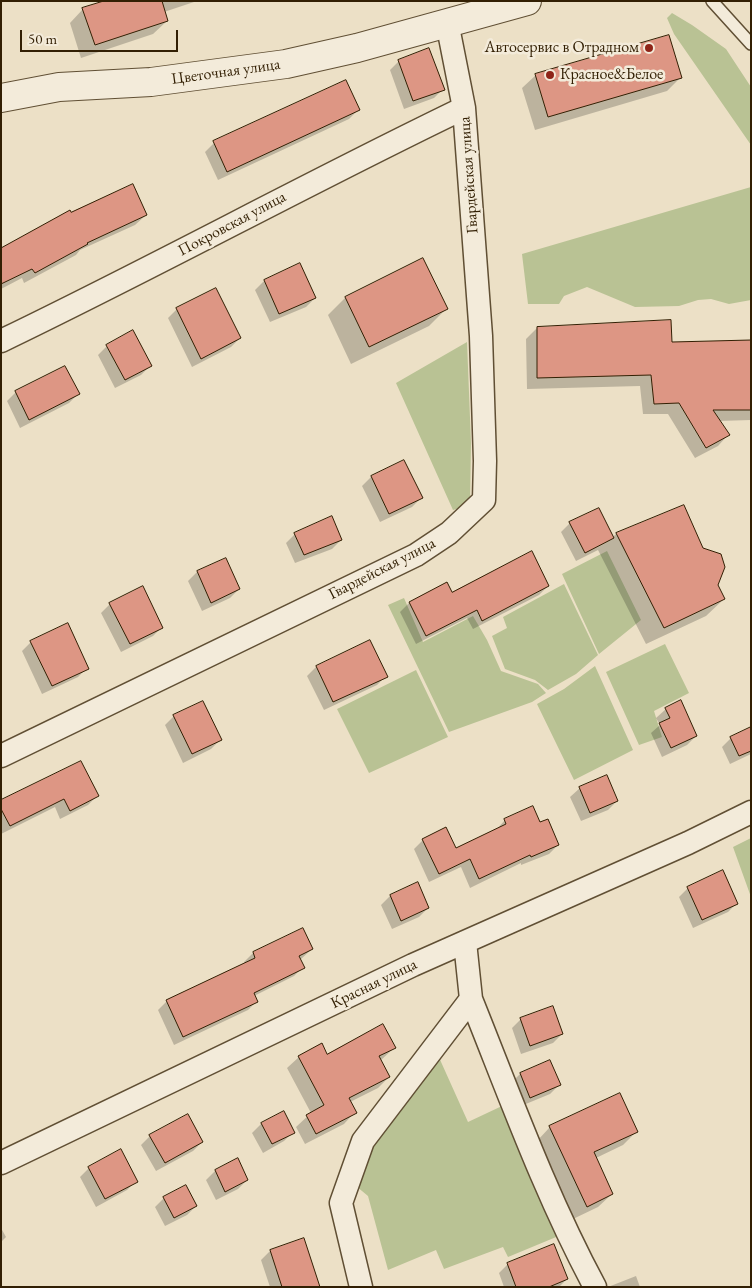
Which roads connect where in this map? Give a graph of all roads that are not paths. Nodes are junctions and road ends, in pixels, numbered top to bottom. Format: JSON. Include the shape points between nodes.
{"nodes":[{"id":1,"x":527,"y":1,"type":"edge"},
{"id":2,"x":712,"y":1,"type":"edge"},
{"id":3,"x":447,"y":22,"type":"junction"},
{"id":4,"x":751,"y":44,"type":"edge"},
{"id":5,"x":1,"y":98,"type":"edge"},
{"id":6,"x":464,"y":108,"type":"junction"},
{"id":7,"x":1,"y":341,"type":"edge"},
{"id":8,"x":1,"y":756,"type":"edge"},
{"id":9,"x":751,"y":812,"type":"edge"},
{"id":10,"x":465,"y":942,"type":"junction"},
{"id":11,"x":471,"y":999,"type":"junction"},
{"id":12,"x":1,"y":1163,"type":"edge"},
{"id":13,"x":361,"y":1287,"type":"edge"},
{"id":14,"x":595,"y":1287,"type":"edge"}],
"edges":[{"from":1,"to":3,"type":"street","name":"Цветочная улица"},
{"from":2,"to":4,"type":"lane"},
{"from":3,"to":5,"type":"street","name":"Цветочная улица","via":[[286,64],[151,82],[59,87]]},
{"from":3,"to":6,"type":"street","name":"Гвардейская улица"},
{"from":6,"to":7,"type":"street","name":"Покровская улица","via":[[363,156],[106,291]]},
{"from":6,"to":8,"type":"street","name":"Гвардейская улица","via":[[481,336],[484,500],[449,533],[416,555]]},
{"from":9,"to":10,"type":"street","name":"Красная улица","via":[[688,844]]},
{"from":10,"to":11,"type":"street"},
{"from":10,"to":12,"type":"street","name":"Красная улица"},
{"from":11,"to":13,"type":"street","via":[[363,1141],[341,1203]]},
{"from":11,"to":14,"type":"street","via":[[546,1188]]}]}
